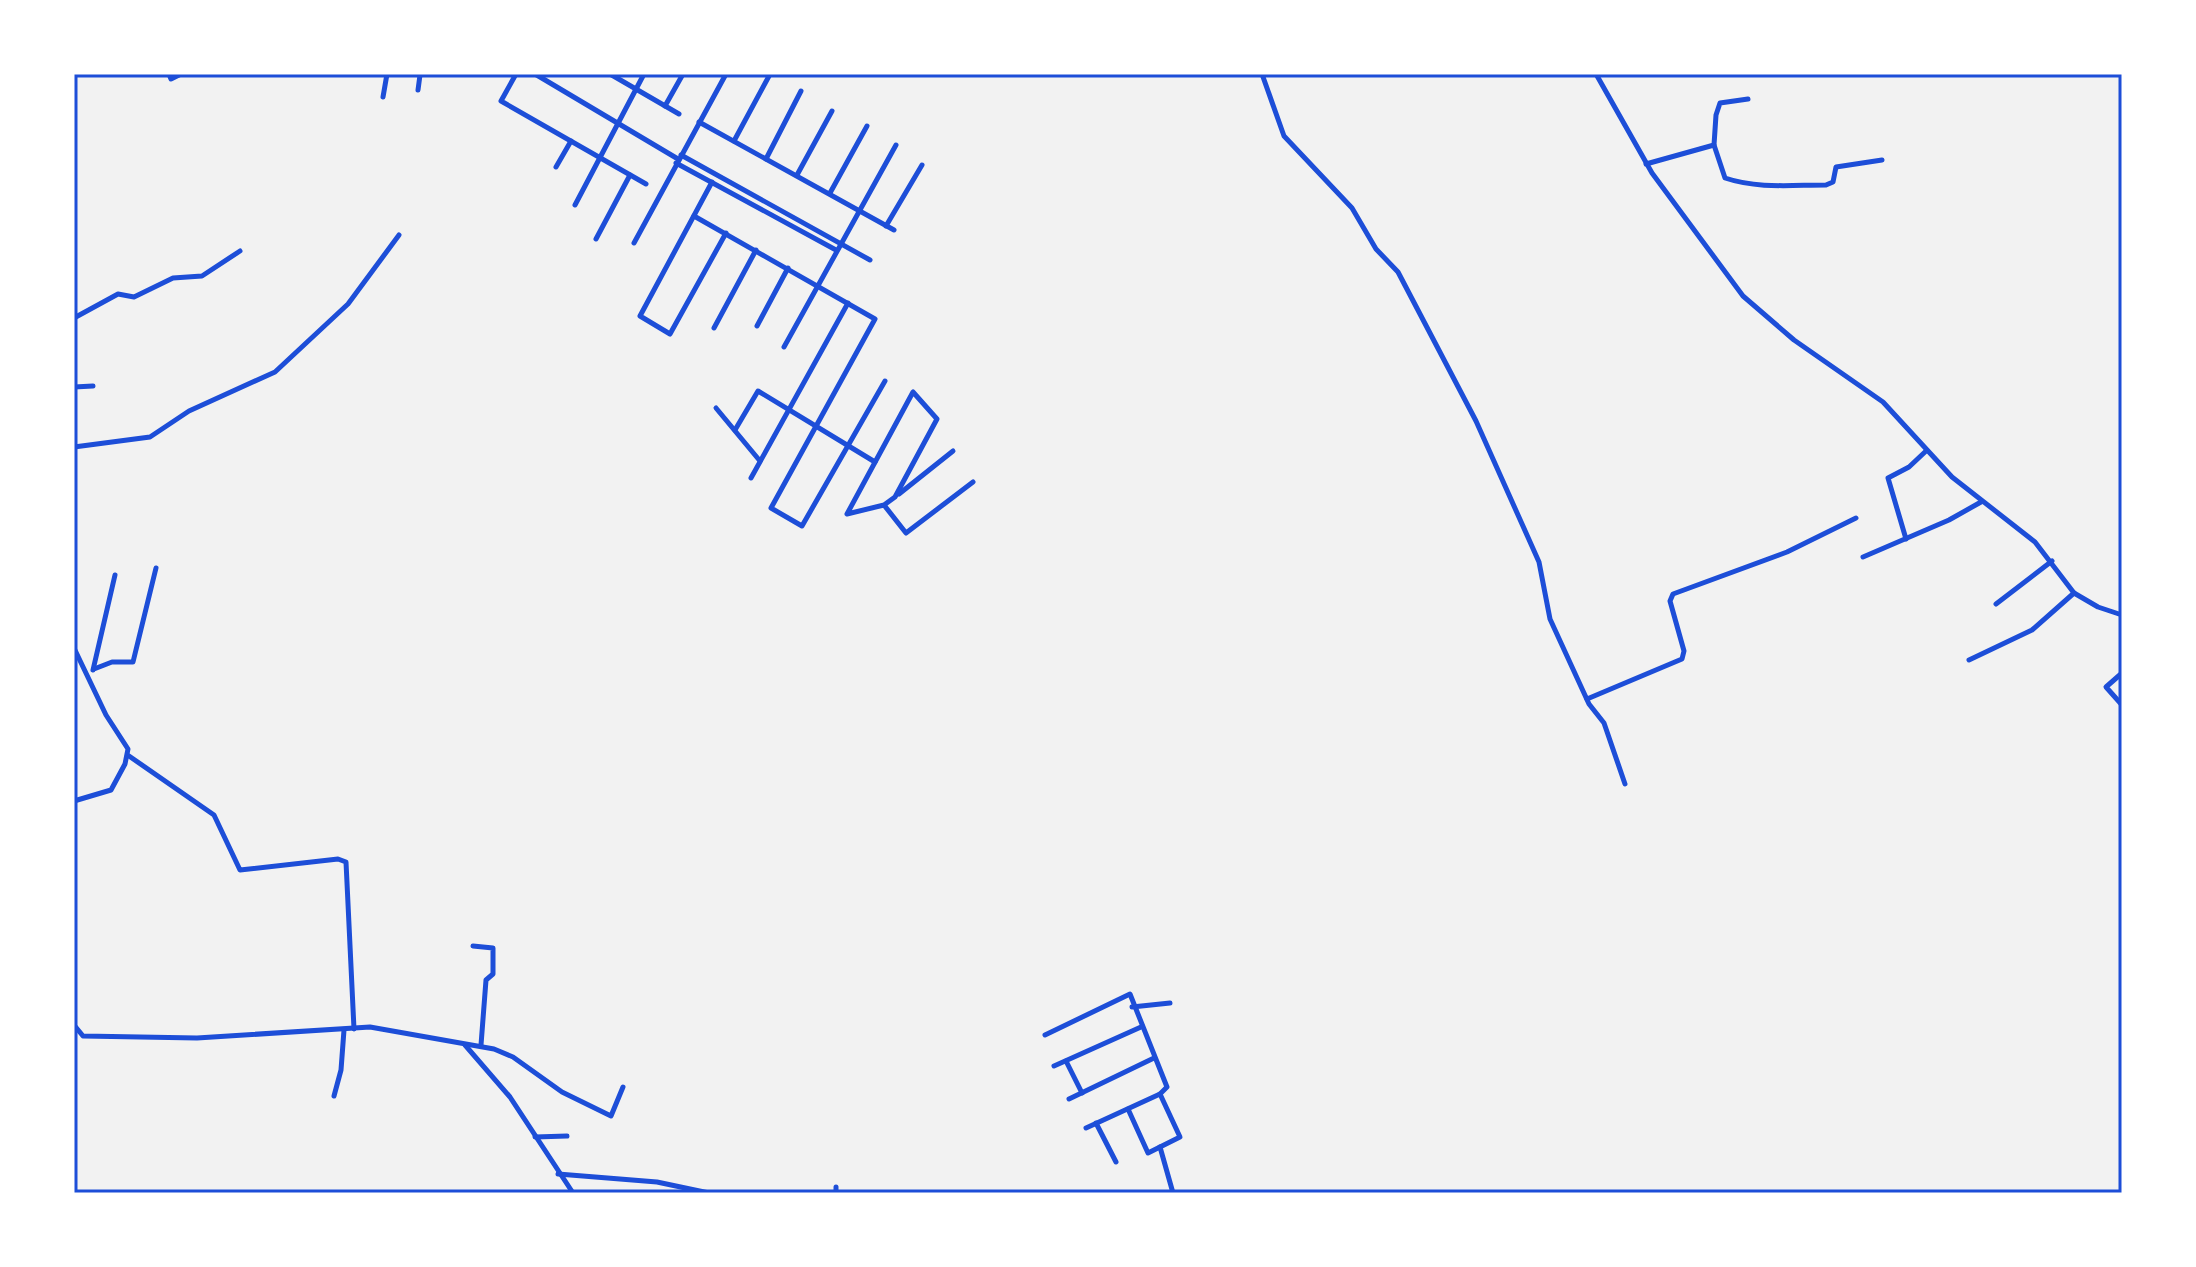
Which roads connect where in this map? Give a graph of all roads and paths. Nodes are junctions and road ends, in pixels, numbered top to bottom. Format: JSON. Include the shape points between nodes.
{"nodes":[{"id":1,"x":169,"y":74,"type":"edge"},
{"id":2,"x":181,"y":74,"type":"edge"},
{"id":3,"x":387,"y":74,"type":"edge"},
{"id":4,"x":411,"y":74,"type":"edge"},
{"id":5,"x":516,"y":74,"type":"edge"},
{"id":6,"x":535,"y":74,"type":"edge"},
{"id":7,"x":610,"y":74,"type":"edge"},
{"id":8,"x":644,"y":74,"type":"edge"},
{"id":9,"x":683,"y":74,"type":"edge"},
{"id":10,"x":726,"y":74,"type":"edge"},
{"id":11,"x":1262,"y":74,"type":"edge"},
{"id":12,"x":1596,"y":74,"type":"edge"},
{"id":13,"x":420,"y":75,"type":"edge"},
{"id":14,"x":769,"y":76,"type":"dead end"},
{"id":15,"x":636,"y":89,"type":"junction"},
{"id":16,"x":418,"y":90,"type":"dead end"},
{"id":17,"x":801,"y":91,"type":"dead end"},
{"id":18,"x":383,"y":97,"type":"dead end"},
{"id":19,"x":1748,"y":99,"type":"dead end"},
{"id":20,"x":665,"y":106,"type":"junction"},
{"id":21,"x":832,"y":111,"type":"dead end"},
{"id":22,"x":679,"y":114,"type":"dead end"},
{"id":23,"x":699,"y":122,"type":"junction"},
{"id":24,"x":618,"y":124,"type":"junction"},
{"id":25,"x":867,"y":126,"type":"dead end"},
{"id":26,"x":571,"y":141,"type":"junction"},
{"id":27,"x":734,"y":141,"type":"junction"},
{"id":28,"x":896,"y":145,"type":"dead end"},
{"id":29,"x":1714,"y":145,"type":"junction"},
{"id":30,"x":599,"y":158,"type":"junction"},
{"id":31,"x":678,"y":159,"type":"junction"},
{"id":32,"x":766,"y":159,"type":"junction"},
{"id":33,"x":1882,"y":160,"type":"dead end"},
{"id":34,"x":1646,"y":164,"type":"junction"},
{"id":35,"x":922,"y":165,"type":"dead end"},
{"id":36,"x":556,"y":167,"type":"dead end"},
{"id":37,"x":630,"y":175,"type":"junction"},
{"id":38,"x":797,"y":175,"type":"junction"},
{"id":39,"x":712,"y":182,"type":"junction"},
{"id":40,"x":646,"y":184,"type":"dead end"},
{"id":41,"x":830,"y":193,"type":"junction"},
{"id":42,"x":575,"y":205,"type":"dead end"},
{"id":43,"x":859,"y":210,"type":"junction"},
{"id":44,"x":694,"y":216,"type":"junction"},
{"id":45,"x":886,"y":226,"type":"junction"},
{"id":46,"x":894,"y":230,"type":"dead end"},
{"id":47,"x":726,"y":233,"type":"junction"},
{"id":48,"x":399,"y":235,"type":"dead end"},
{"id":49,"x":596,"y":239,"type":"dead end"},
{"id":50,"x":634,"y":243,"type":"dead end"},
{"id":51,"x":840,"y":244,"type":"junction"},
{"id":52,"x":756,"y":250,"type":"junction"},
{"id":53,"x":836,"y":250,"type":"junction"},
{"id":54,"x":240,"y":251,"type":"dead end"},
{"id":55,"x":870,"y":260,"type":"dead end"},
{"id":56,"x":788,"y":268,"type":"junction"},
{"id":57,"x":818,"y":285,"type":"junction"},
{"id":58,"x":848,"y":303,"type":"junction"},
{"id":59,"x":74,"y":318,"type":"edge"},
{"id":60,"x":757,"y":326,"type":"dead end"},
{"id":61,"x":714,"y":328,"type":"dead end"},
{"id":62,"x":784,"y":347,"type":"dead end"},
{"id":63,"x":885,"y":381,"type":"dead end"},
{"id":64,"x":93,"y":386,"type":"dead end"},
{"id":65,"x":74,"y":387,"type":"edge"},
{"id":66,"x":716,"y":408,"type":"dead end"},
{"id":67,"x":789,"y":410,"type":"junction"},
{"id":68,"x":816,"y":428,"type":"junction"},
{"id":69,"x":735,"y":430,"type":"junction"},
{"id":70,"x":848,"y":446,"type":"junction"},
{"id":71,"x":74,"y":447,"type":"edge"},
{"id":72,"x":953,"y":451,"type":"dead end"},
{"id":73,"x":1926,"y":451,"type":"junction"},
{"id":74,"x":760,"y":461,"type":"junction"},
{"id":75,"x":875,"y":462,"type":"junction"},
{"id":76,"x":751,"y":478,"type":"dead end"},
{"id":77,"x":973,"y":482,"type":"dead end"},
{"id":78,"x":895,"y":497,"type":"junction"},
{"id":79,"x":1981,"y":502,"type":"junction"},
{"id":80,"x":884,"y":505,"type":"junction"},
{"id":81,"x":1856,"y":518,"type":"dead end"},
{"id":82,"x":1906,"y":539,"type":"junction"},
{"id":83,"x":1863,"y":557,"type":"dead end"},
{"id":84,"x":2052,"y":561,"type":"junction"},
{"id":85,"x":156,"y":568,"type":"dead end"},
{"id":86,"x":115,"y":575,"type":"dead end"},
{"id":87,"x":2074,"y":593,"type":"junction"},
{"id":88,"x":1996,"y":604,"type":"dead end"},
{"id":89,"x":2122,"y":615,"type":"edge"},
{"id":90,"x":74,"y":648,"type":"edge"},
{"id":91,"x":1969,"y":660,"type":"dead end"},
{"id":92,"x":94,"y":669,"type":"junction"},
{"id":93,"x":2122,"y":673,"type":"edge"},
{"id":94,"x":90,"y":679,"type":"junction"},
{"id":95,"x":1587,"y":699,"type":"junction"},
{"id":96,"x":2122,"y":705,"type":"edge"},
{"id":97,"x":129,"y":756,"type":"junction"},
{"id":98,"x":1625,"y":784,"type":"dead end"},
{"id":99,"x":74,"y":801,"type":"edge"},
{"id":100,"x":473,"y":946,"type":"dead end"},
{"id":101,"x":1170,"y":1003,"type":"dead end"},
{"id":102,"x":1132,"y":1007,"type":"junction"},
{"id":103,"x":74,"y":1025,"type":"edge"},
{"id":104,"x":1141,"y":1026,"type":"junction"},
{"id":105,"x":354,"y":1029,"type":"junction"},
{"id":106,"x":344,"y":1030,"type":"junction"},
{"id":107,"x":1045,"y":1035,"type":"dead end"},
{"id":108,"x":74,"y":1036,"type":"edge"},
{"id":109,"x":83,"y":1036,"type":"junction"},
{"id":110,"x":465,"y":1045,"type":"junction"},
{"id":111,"x":481,"y":1045,"type":"junction"},
{"id":112,"x":1154,"y":1058,"type":"junction"},
{"id":113,"x":1066,"y":1061,"type":"junction"},
{"id":114,"x":1054,"y":1066,"type":"dead end"},
{"id":115,"x":623,"y":1087,"type":"dead end"},
{"id":116,"x":1082,"y":1093,"type":"junction"},
{"id":117,"x":1160,"y":1094,"type":"junction"},
{"id":118,"x":334,"y":1096,"type":"dead end"},
{"id":119,"x":1069,"y":1099,"type":"dead end"},
{"id":120,"x":1128,"y":1109,"type":"junction"},
{"id":121,"x":1096,"y":1123,"type":"junction"},
{"id":122,"x":1086,"y":1128,"type":"dead end"},
{"id":123,"x":567,"y":1136,"type":"dead end"},
{"id":124,"x":535,"y":1137,"type":"junction"},
{"id":125,"x":1160,"y":1147,"type":"junction"},
{"id":126,"x":1116,"y":1162,"type":"dead end"},
{"id":127,"x":558,"y":1174,"type":"junction"},
{"id":128,"x":573,"y":1193,"type":"edge"},
{"id":129,"x":709,"y":1193,"type":"edge"},
{"id":130,"x":1173,"y":1193,"type":"edge"}],
"edges":[{"from":1,"to":2,"type":"street","via":[[171,79]]},
{"from":3,"to":18,"type":"street"},
{"from":4,"to":13,"type":"street"},
{"from":5,"to":26,"type":"street","via":[[501,101]]},
{"from":6,"to":24,"type":"street"},
{"from":7,"to":15,"type":"street"},
{"from":8,"to":15,"type":"street"},
{"from":9,"to":20,"type":"street"},
{"from":10,"to":23,"type":"street"},
{"from":11,"to":95,"type":"street","via":[[1291,147],[1359,217],[1414,299],[1501,472],[1539,562],[1550,619]]},
{"from":12,"to":34,"type":"street"},
{"from":13,"to":16,"type":"street"},
{"from":14,"to":27,"type":"street"},
{"from":15,"to":20,"type":"street"},
{"from":15,"to":24,"type":"street"},
{"from":17,"to":32,"type":"street"},
{"from":19,"to":29,"type":"street","via":[[1720,103]]},
{"from":20,"to":22,"type":"street"},
{"from":21,"to":38,"type":"street"},
{"from":23,"to":27,"type":"street"},
{"from":23,"to":31,"type":"street"},
{"from":24,"to":30,"type":"street"},
{"from":24,"to":31,"type":"street"},
{"from":25,"to":41,"type":"street"},
{"from":26,"to":30,"type":"street"},
{"from":26,"to":36,"type":"street"},
{"from":27,"to":32,"type":"street"},
{"from":28,"to":43,"type":"street"},
{"from":29,"to":33,"type":"street","via":[[1725,178],[1752,187],[1826,185],[1833,182],[1836,167]]},
{"from":29,"to":34,"type":"street"},
{"from":30,"to":37,"type":"street"},
{"from":30,"to":42,"type":"street"},
{"from":31,"to":39,"type":"street"},
{"from":31,"to":50,"type":"street"},
{"from":31,"to":51,"type":"street"},
{"from":32,"to":38,"type":"street"},
{"from":34,"to":73,"type":"street","via":[[1743,296],[1794,340],[1883,402]]},
{"from":35,"to":45,"type":"street"},
{"from":37,"to":40,"type":"street"},
{"from":37,"to":49,"type":"street"},
{"from":38,"to":41,"type":"street"},
{"from":39,"to":44,"type":"street"},
{"from":39,"to":53,"type":"street"},
{"from":41,"to":43,"type":"street"},
{"from":43,"to":45,"type":"street"},
{"from":43,"to":51,"type":"street"},
{"from":44,"to":47,"type":"street"},
{"from":44,"to":47,"type":"street","via":[[640,316],[670,334]]},
{"from":45,"to":46,"type":"street"},
{"from":47,"to":52,"type":"street"},
{"from":48,"to":71,"type":"street","via":[[348,304],[275,372],[189,411],[150,437]]},
{"from":51,"to":53,"type":"street"},
{"from":51,"to":55,"type":"street"},
{"from":52,"to":56,"type":"street"},
{"from":52,"to":61,"type":"street"},
{"from":53,"to":57,"type":"street"},
{"from":54,"to":59,"type":"street","via":[[202,276],[168,279],[134,297],[118,294]]},
{"from":56,"to":57,"type":"street"},
{"from":56,"to":60,"type":"street"},
{"from":57,"to":58,"type":"street"},
{"from":57,"to":62,"type":"street"},
{"from":58,"to":67,"type":"street"},
{"from":58,"to":68,"type":"street","via":[[875,319]]},
{"from":63,"to":70,"type":"street"},
{"from":64,"to":65,"type":"street"},
{"from":66,"to":69,"type":"street"},
{"from":67,"to":68,"type":"street"},
{"from":67,"to":69,"type":"street","via":[[758,391]]},
{"from":67,"to":74,"type":"street"},
{"from":68,"to":70,"type":"street"},
{"from":68,"to":70,"type":"street","via":[[771,508],[802,526]]},
{"from":69,"to":74,"type":"street"},
{"from":70,"to":75,"type":"street"},
{"from":72,"to":78,"type":"street"},
{"from":73,"to":79,"type":"street"},
{"from":73,"to":82,"type":"street","via":[[1888,478]]},
{"from":74,"to":76,"type":"street"},
{"from":75,"to":78,"type":"street","via":[[913,392],[937,419]]},
{"from":75,"to":80,"type":"street","via":[[847,514]]},
{"from":77,"to":80,"type":"street","via":[[906,533]]},
{"from":78,"to":80,"type":"street"},
{"from":79,"to":82,"type":"street"},
{"from":79,"to":84,"type":"street"},
{"from":81,"to":95,"type":"street","via":[[1787,552],[1673,594],[1682,659]]},
{"from":82,"to":83,"type":"street"},
{"from":84,"to":87,"type":"street"},
{"from":84,"to":88,"type":"street"},
{"from":85,"to":92,"type":"street","via":[[133,662]]},
{"from":86,"to":92,"type":"street"},
{"from":87,"to":89,"type":"street"},
{"from":87,"to":91,"type":"street","via":[[2032,630]]},
{"from":90,"to":94,"type":"street"},
{"from":92,"to":94,"type":"street"},
{"from":93,"to":96,"type":"street","via":[[2106,687]]},
{"from":94,"to":97,"type":"street"},
{"from":95,"to":98,"type":"street","via":[[1604,723]]},
{"from":97,"to":99,"type":"street","via":[[111,790]]},
{"from":97,"to":105,"type":"street","via":[[214,815],[240,870],[346,862]]},
{"from":100,"to":111,"type":"street","via":[[493,948]]},
{"from":101,"to":102,"type":"street"},
{"from":102,"to":104,"type":"street"},
{"from":102,"to":107,"type":"street","via":[[1130,994]]},
{"from":103,"to":109,"type":"street"},
{"from":104,"to":112,"type":"street"},
{"from":104,"to":113,"type":"street"},
{"from":105,"to":106,"type":"street"},
{"from":105,"to":110,"type":"street","via":[[370,1027]]},
{"from":106,"to":109,"type":"street","via":[[197,1038]]},
{"from":106,"to":118,"type":"street"},
{"from":108,"to":109,"type":"street"},
{"from":110,"to":111,"type":"street"},
{"from":110,"to":124,"type":"street","via":[[510,1097]]},
{"from":111,"to":115,"type":"street","via":[[513,1057],[562,1092],[611,1116]]},
{"from":112,"to":116,"type":"street"},
{"from":112,"to":117,"type":"street","via":[[1167,1087]]},
{"from":113,"to":114,"type":"street"},
{"from":113,"to":116,"type":"street"},
{"from":116,"to":119,"type":"street"},
{"from":117,"to":120,"type":"street"},
{"from":117,"to":125,"type":"street","via":[[1180,1137]]},
{"from":120,"to":121,"type":"street"},
{"from":120,"to":125,"type":"street","via":[[1148,1153]]},
{"from":121,"to":122,"type":"street"},
{"from":121,"to":126,"type":"street"},
{"from":123,"to":124,"type":"street"},
{"from":124,"to":127,"type":"street"},
{"from":125,"to":130,"type":"street"},
{"from":127,"to":128,"type":"street"},
{"from":127,"to":129,"type":"street","via":[[657,1182]]}]}
